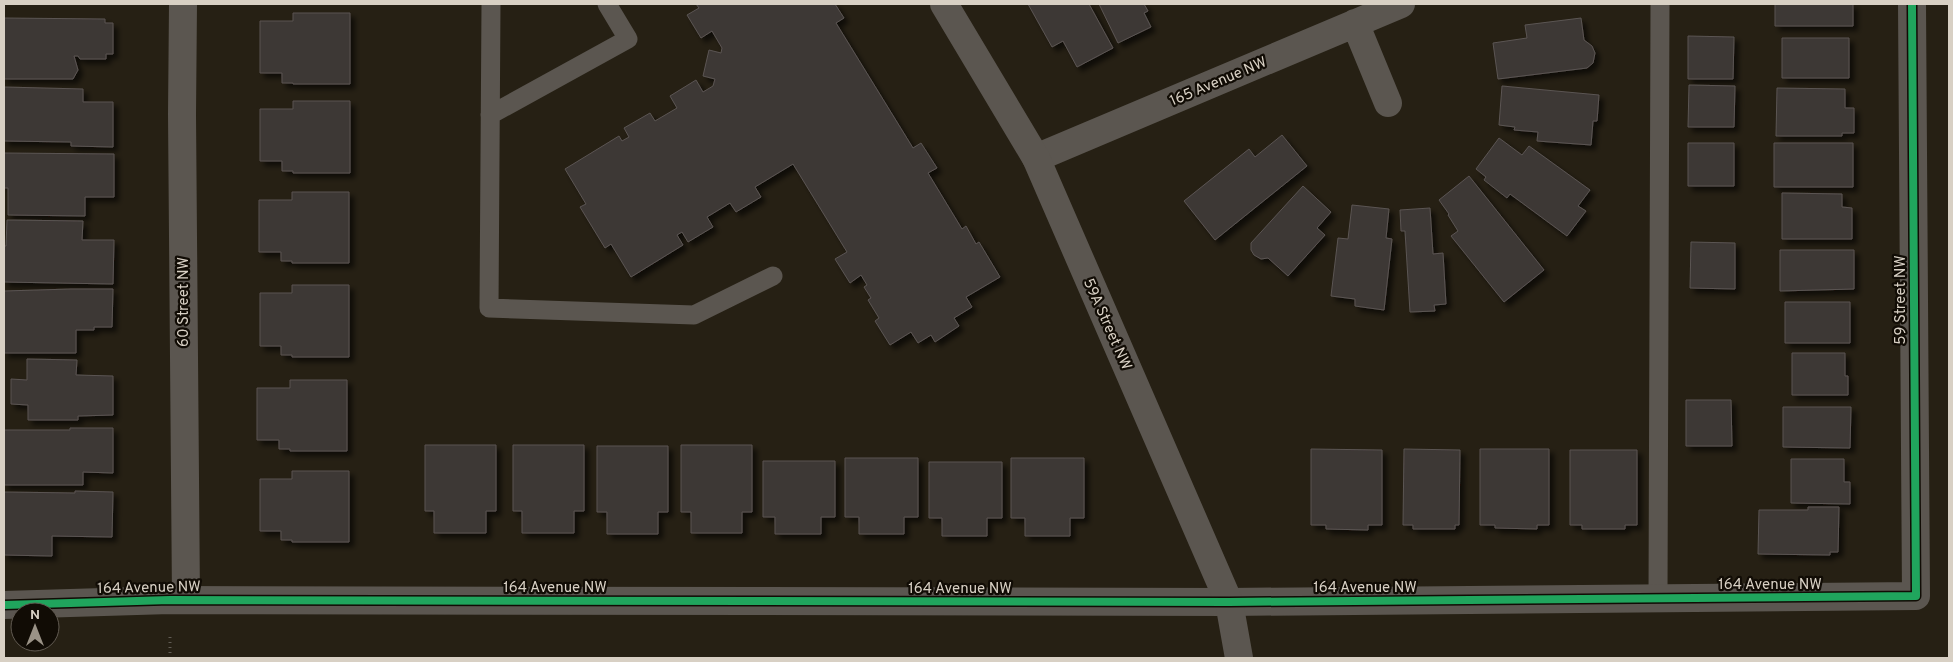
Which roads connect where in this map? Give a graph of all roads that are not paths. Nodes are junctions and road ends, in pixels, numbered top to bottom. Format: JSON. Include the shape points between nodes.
{"nodes":[{"id":1,"x":183,"y":4,"type":"edge"},
{"id":2,"x":491,"y":4,"type":"edge"},
{"id":3,"x":607,"y":4,"type":"edge"},
{"id":4,"x":944,"y":4,"type":"edge"},
{"id":5,"x":1401,"y":4,"type":"edge"},
{"id":6,"x":1660,"y":4,"type":"edge"},
{"id":7,"x":1912,"y":4,"type":"edge"},
{"id":8,"x":1355,"y":23,"type":"junction"},
{"id":9,"x":1388,"y":103,"type":"dead end"},
{"id":10,"x":490,"y":115,"type":"junction"},
{"id":11,"x":1036,"y":158,"type":"junction"},
{"id":12,"x":773,"y":276,"type":"dead end"},
{"id":13,"x":1916,"y":596,"type":"joint"},
{"id":14,"x":1658,"y":598,"type":"junction"},
{"id":15,"x":186,"y":600,"type":"junction"},
{"id":16,"x":1229,"y":602,"type":"junction"},
{"id":17,"x":4,"y":605,"type":"edge"},
{"id":18,"x":1239,"y":658,"type":"edge"}],
"edges":[{"from":1,"to":15,"type":"street","name":"60 Street NW"},
{"from":2,"to":10,"type":"lane"},
{"from":3,"to":10,"type":"lane","via":[[628,39]]},
{"from":4,"to":11,"type":"street","name":"59A Street NW"},
{"from":5,"to":8,"type":"street","name":"165 Avenue NW"},
{"from":6,"to":14,"type":"lane"},
{"from":7,"to":13,"type":"street","name":"59 Street NW"},
{"from":8,"to":9,"type":"street"},
{"from":8,"to":11,"type":"street","name":"165 Avenue NW"},
{"from":10,"to":12,"type":"lane","via":[[489,308],[694,315]]},
{"from":11,"to":16,"type":"street","name":"59A Street NW"},
{"from":13,"to":14,"type":"street","name":"164 Avenue NW"},
{"from":14,"to":16,"type":"street","name":"164 Avenue NW"},
{"from":15,"to":16,"type":"street","name":"164 Avenue NW"},
{"from":15,"to":17,"type":"street","name":"164 Avenue NW"},
{"from":16,"to":18,"type":"street","name":"59A Street NW"}]}
